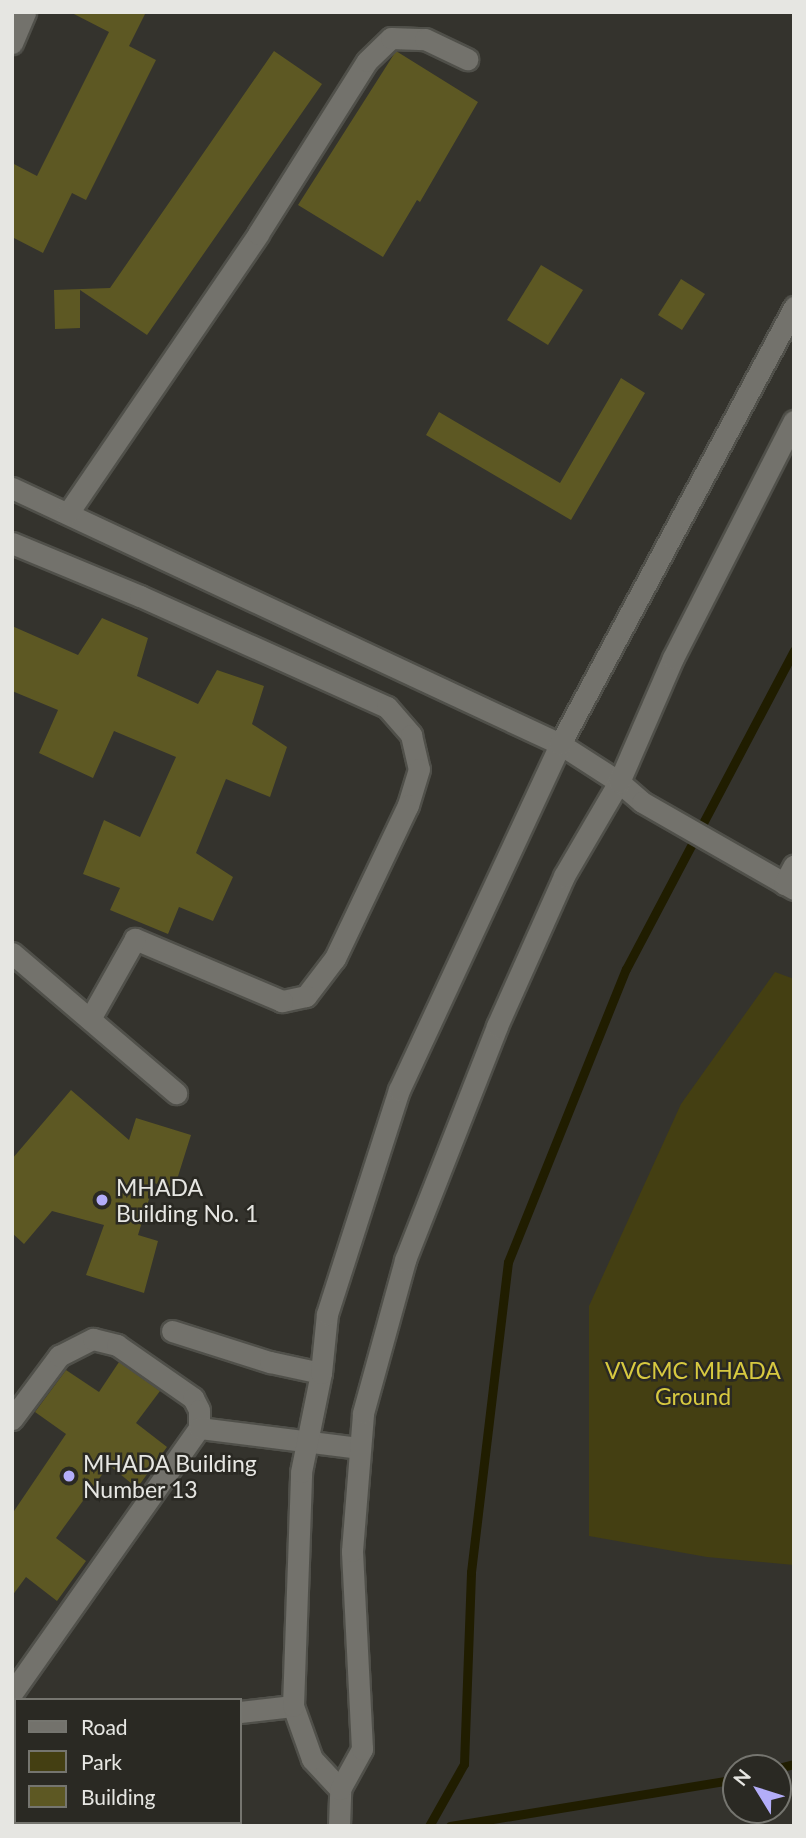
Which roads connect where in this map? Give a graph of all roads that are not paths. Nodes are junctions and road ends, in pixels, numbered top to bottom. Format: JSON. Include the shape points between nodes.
{"nodes":[{"id":1,"x":24,"y":12,"type":"edge"},
{"id":2,"x":12,"y":43,"type":"edge"},
{"id":3,"x":467,"y":60,"type":"dead end"},
{"id":4,"x":794,"y":307,"type":"edge"},
{"id":5,"x":794,"y":421,"type":"edge"},
{"id":6,"x":12,"y":488,"type":"edge"},
{"id":7,"x":68,"y":513,"type":"junction"},
{"id":8,"x":12,"y":543,"type":"edge"},
{"id":9,"x":560,"y":744,"type":"junction"},
{"id":10,"x":619,"y":782,"type":"junction"},
{"id":11,"x":790,"y":879,"type":"edge"},
{"id":12,"x":12,"y":953,"type":"edge"},
{"id":13,"x":89,"y":1019,"type":"junction"},
{"id":14,"x":176,"y":1093,"type":"dead end"},
{"id":15,"x":172,"y":1332,"type":"dead end"},
{"id":16,"x":321,"y":1373,"type":"junction"},
{"id":17,"x":12,"y":1419,"type":"edge"},
{"id":18,"x":199,"y":1428,"type":"junction"},
{"id":19,"x":308,"y":1441,"type":"junction"},
{"id":20,"x":360,"y":1448,"type":"junction"},
{"id":21,"x":12,"y":1693,"type":"edge"},
{"id":22,"x":293,"y":1706,"type":"junction"},
{"id":23,"x":242,"y":1712,"type":"edge"},
{"id":24,"x":340,"y":1789,"type":"junction"},
{"id":25,"x":339,"y":1820,"type":"edge"}],
"edges":[{"from":1,"to":2,"type":"street"},
{"from":3,"to":7,"type":"street","via":[[425,38],[391,38],[368,61],[258,234]]},
{"from":4,"to":9,"type":"street"},
{"from":5,"to":10,"type":"street","via":[[673,658]]},
{"from":6,"to":7,"type":"street"},
{"from":7,"to":9,"type":"street"},
{"from":8,"to":13,"type":"street","via":[[387,707],[411,735],[419,769],[408,805],[335,958],[306,996],[282,1001],[135,939]]},
{"from":9,"to":10,"type":"street"},
{"from":9,"to":16,"type":"street","via":[[399,1090],[327,1314]]},
{"from":10,"to":11,"type":"street","via":[[642,802],[738,857]]},
{"from":10,"to":20,"type":"street","via":[[564,876],[449,1143],[405,1260],[363,1413]]},
{"from":12,"to":13,"type":"street"},
{"from":13,"to":14,"type":"street"},
{"from":15,"to":16,"type":"street"},
{"from":16,"to":19,"type":"street"},
{"from":17,"to":18,"type":"street","via":[[59,1356],[93,1339],[117,1345],[193,1398],[199,1410]]},
{"from":18,"to":19,"type":"street"},
{"from":18,"to":21,"type":"street"},
{"from":19,"to":20,"type":"street"},
{"from":19,"to":22,"type":"street","via":[[301,1472]]},
{"from":20,"to":24,"type":"street","via":[[352,1551],[362,1749]]},
{"from":22,"to":23,"type":"street"},
{"from":22,"to":24,"type":"street","via":[[312,1759]]},
{"from":24,"to":25,"type":"street"}]}
